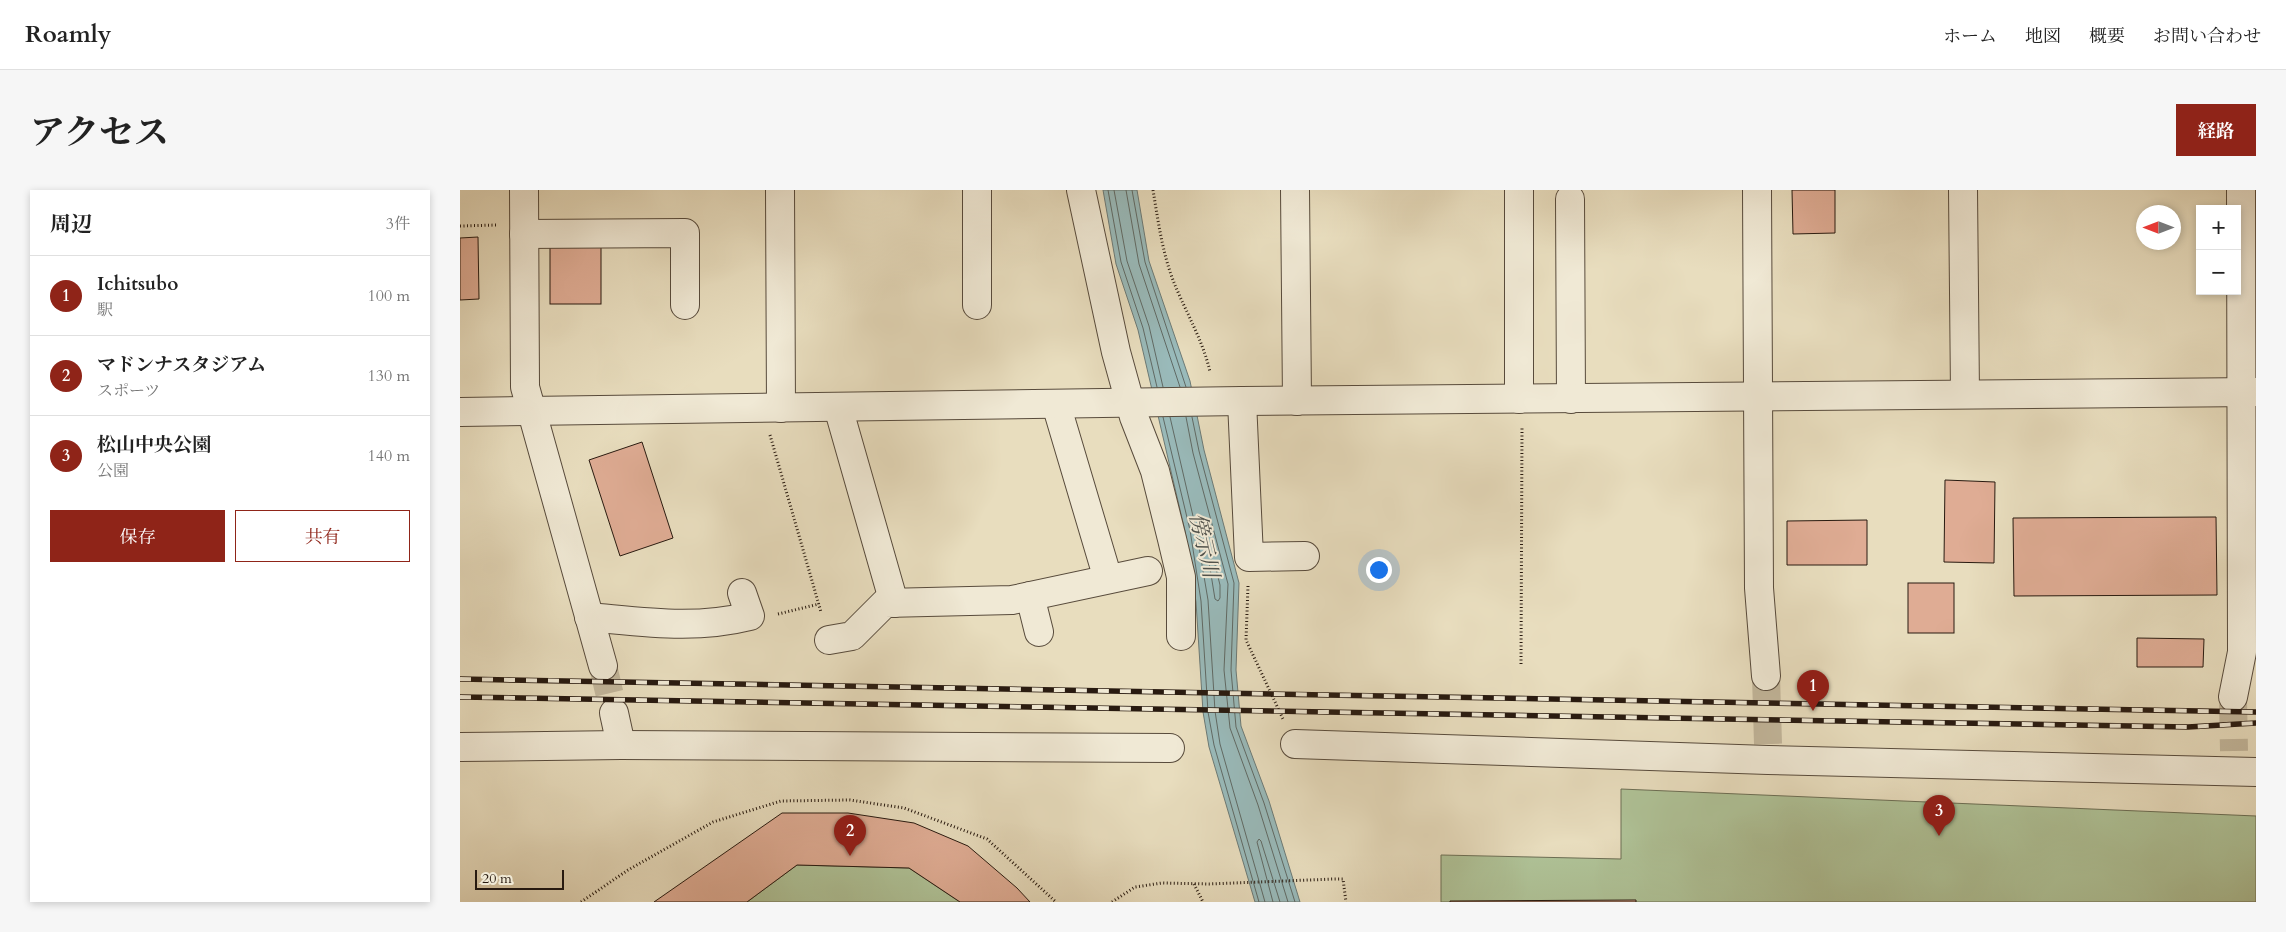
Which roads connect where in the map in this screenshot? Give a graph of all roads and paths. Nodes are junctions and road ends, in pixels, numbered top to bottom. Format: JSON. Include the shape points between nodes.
{"nodes":[{"id":1,"x":524,"y":190,"type":"edge"},
{"id":2,"x":780,"y":190,"type":"edge"},
{"id":3,"x":976,"y":190,"type":"edge"},
{"id":4,"x":1081,"y":190,"type":"edge"},
{"id":5,"x":1295,"y":190,"type":"edge"},
{"id":6,"x":1519,"y":190,"type":"edge"},
{"id":7,"x":1757,"y":190,"type":"edge"},
{"id":8,"x":1963,"y":190,"type":"edge"},
{"id":9,"x":2242,"y":190,"type":"edge"},
{"id":10,"x":1570,"y":199,"type":"dead end"},
{"id":11,"x":460,"y":226,"type":"edge"},
{"id":12,"x":524,"y":229,"type":"junction"},
{"id":13,"x":685,"y":305,"type":"dead end"},
{"id":14,"x":976,"y":305,"type":"dead end"},
{"id":15,"x":2249,"y":392,"type":"edge"},
{"id":16,"x":1965,"y":394,"type":"junction"},
{"id":17,"x":1756,"y":396,"type":"junction"},
{"id":18,"x":1521,"y":399,"type":"junction"},
{"id":19,"x":1571,"y":399,"type":"junction"},
{"id":20,"x":1242,"y":401,"type":"junction"},
{"id":21,"x":1298,"y":401,"type":"junction"},
{"id":22,"x":1135,"y":402,"type":"junction"},
{"id":23,"x":1056,"y":404,"type":"junction"},
{"id":24,"x":838,"y":407,"type":"junction"},
{"id":25,"x":772,"y":408,"type":"junction"},
{"id":26,"x":460,"y":412,"type":"edge"},
{"id":27,"x":531,"y":412,"type":"junction"},
{"id":28,"x":2249,"y":500,"type":"edge"},
{"id":29,"x":1305,"y":556,"type":"dead end"},
{"id":30,"x":1148,"y":571,"type":"dead end"},
{"id":31,"x":1108,"y":579,"type":"junction"},
{"id":32,"x":1030,"y":596,"type":"junction"},
{"id":33,"x":894,"y":603,"type":"junction"},
{"id":34,"x":746,"y":604,"type":"joint"},
{"id":35,"x":819,"y":604,"type":"junction"},
{"id":36,"x":589,"y":617,"type":"junction"},
{"id":37,"x":1040,"y":632,"type":"dead end"},
{"id":38,"x":1181,"y":636,"type":"dead end"},
{"id":39,"x":829,"y":640,"type":"joint"},
{"id":40,"x":1521,"y":664,"type":"dead end"},
{"id":41,"x":603,"y":666,"type":"tunnel mouth"},
{"id":42,"x":1766,"y":676,"type":"tunnel mouth"},
{"id":43,"x":2234,"y":697,"type":"tunnel mouth"},
{"id":44,"x":614,"y":713,"type":"tunnel mouth"},
{"id":45,"x":1295,"y":744,"type":"dead end"},
{"id":46,"x":622,"y":745,"type":"junction"},
{"id":47,"x":460,"y":747,"type":"edge"},
{"id":48,"x":1170,"y":748,"type":"dead end"},
{"id":49,"x":2241,"y":765,"type":"edge"},
{"id":50,"x":1194,"y":884,"type":"junction"},
{"id":51,"x":581,"y":902,"type":"edge"},
{"id":52,"x":1056,"y":902,"type":"edge"},
{"id":53,"x":1112,"y":902,"type":"edge"},
{"id":54,"x":1203,"y":902,"type":"edge"},
{"id":55,"x":1346,"y":902,"type":"edge"}],
"edges":[{"from":1,"to":12,"type":"street"},
{"from":2,"to":25,"type":"street"},
{"from":3,"to":14,"type":"street"},
{"from":4,"to":22,"type":"street","via":[[1116,352]]},
{"from":5,"to":21,"type":"street"},
{"from":6,"to":18,"type":"street"},
{"from":7,"to":17,"type":"street"},
{"from":8,"to":16,"type":"street"},
{"from":9,"to":15,"type":"street"},
{"from":10,"to":19,"type":"street"},
{"from":11,"to":12,"type":"path"},
{"from":12,"to":13,"type":"street","via":[[685,233]]},
{"from":12,"to":27,"type":"street","via":[[525,387]]},
{"from":15,"to":16,"type":"street"},
{"from":15,"to":28,"type":"street"},
{"from":16,"to":17,"type":"street"},
{"from":17,"to":19,"type":"street"},
{"from":17,"to":42,"type":"street","via":[[1758,588]]},
{"from":18,"to":19,"type":"street"},
{"from":18,"to":21,"type":"street"},
{"from":18,"to":40,"type":"path"},
{"from":20,"to":21,"type":"street"},
{"from":20,"to":22,"type":"street"},
{"from":20,"to":29,"type":"street","via":[[1249,557]]},
{"from":22,"to":23,"type":"street"},
{"from":22,"to":38,"type":"street","via":[[1134,417],[1155,471],[1181,577]]},
{"from":23,"to":24,"type":"street"},
{"from":23,"to":31,"type":"street"},
{"from":24,"to":25,"type":"street"},
{"from":24,"to":33,"type":"street"},
{"from":25,"to":27,"type":"street"},
{"from":25,"to":35,"type":"path"},
{"from":26,"to":27,"type":"street"},
{"from":27,"to":36,"type":"street"},
{"from":28,"to":43,"type":"street","via":[[2242,652]]},
{"from":30,"to":31,"type":"street"},
{"from":31,"to":32,"type":"street"},
{"from":32,"to":33,"type":"street","via":[[1012,600]]},
{"from":32,"to":37,"type":"street"},
{"from":33,"to":39,"type":"street","via":[[885,603],[852,636]]},
{"from":34,"to":35,"type":"path","via":[[779,614]]},
{"from":34,"to":36,"type":"street","via":[[727,622],[700,625]]},
{"from":35,"to":39,"type":"path"},
{"from":36,"to":41,"type":"street"},
{"from":44,"to":46,"type":"street"},
{"from":45,"to":49,"type":"street"},
{"from":46,"to":47,"type":"street"},
{"from":46,"to":48,"type":"street"},
{"from":50,"to":53,"type":"path","via":[[1162,883],[1135,887]]},
{"from":50,"to":54,"type":"path"},
{"from":50,"to":55,"type":"path","via":[[1343,879]]},
{"from":51,"to":52,"type":"path","via":[[628,870],[713,822],[781,801],[850,800],[904,808],[987,839]]}]}
